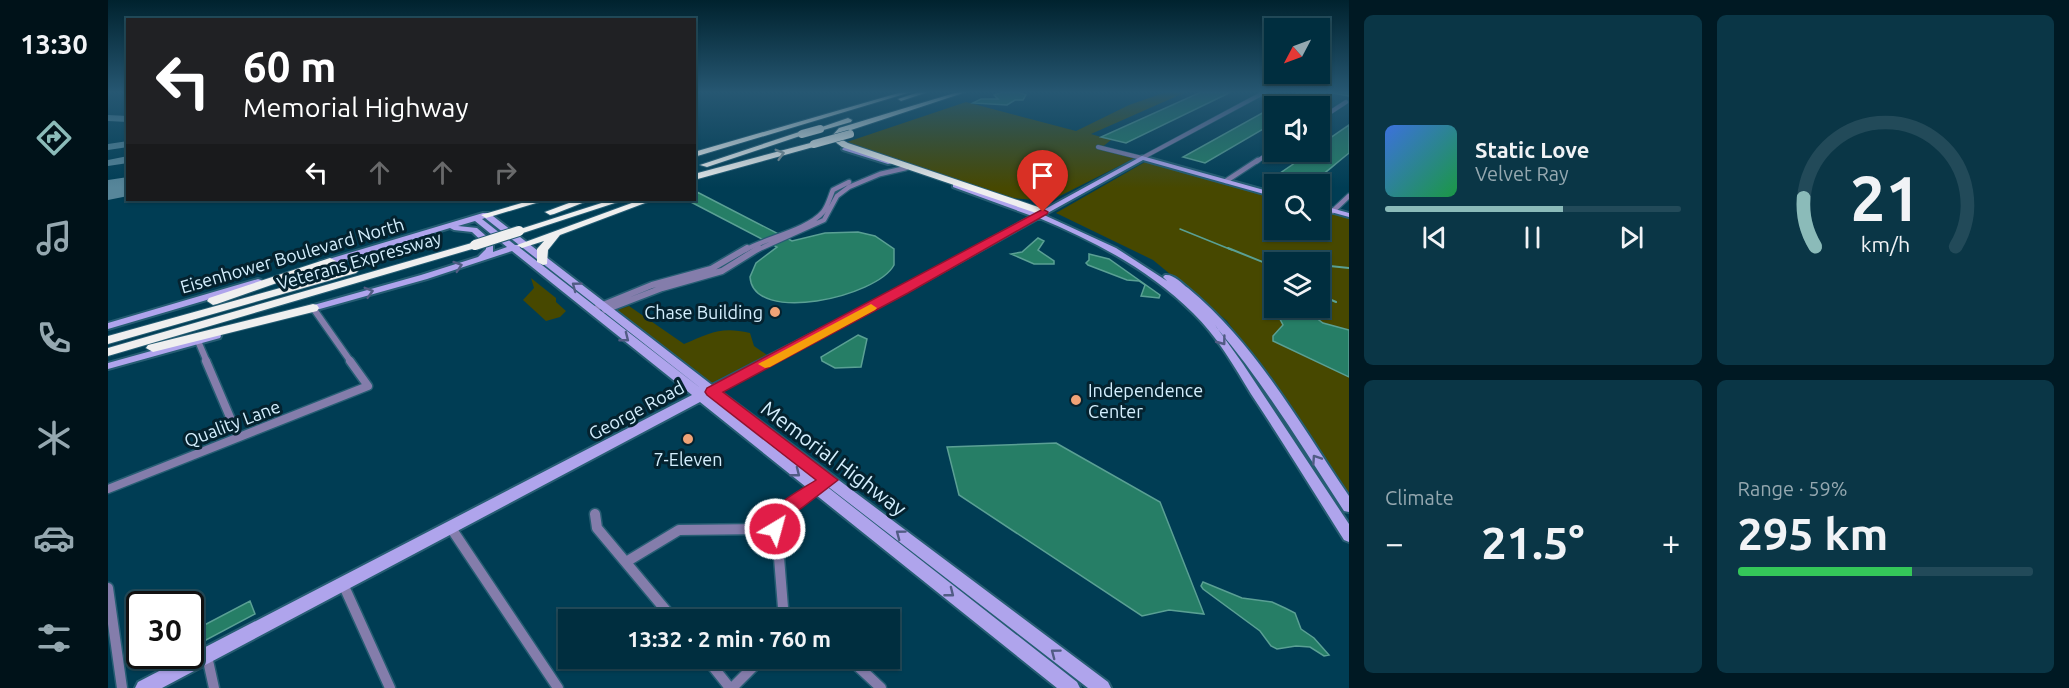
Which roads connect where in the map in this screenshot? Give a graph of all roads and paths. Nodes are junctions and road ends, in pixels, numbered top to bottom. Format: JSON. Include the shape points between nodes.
{"nodes":[{"id":1,"x":804,"y":124,"type":"edge"},
{"id":2,"x":820,"y":124,"type":"edge"},
{"id":3,"x":836,"y":124,"type":"edge"},
{"id":4,"x":861,"y":124,"type":"edge"},
{"id":5,"x":880,"y":124,"type":"edge"},
{"id":6,"x":1205,"y":124,"type":"edge"},
{"id":7,"x":772,"y":134,"type":"junction"},
{"id":8,"x":1098,"y":147,"type":"dead end"},
{"id":9,"x":845,"y":149,"type":"joint"},
{"id":10,"x":696,"y":154,"type":"edge"},
{"id":11,"x":1264,"y":156,"type":"edge"},
{"id":12,"x":1142,"y":158,"type":"junction"},
{"id":13,"x":696,"y":161,"type":"edge"},
{"id":14,"x":746,"y":163,"type":"junction"},
{"id":15,"x":889,"y":163,"type":"junction"},
{"id":16,"x":696,"y":167,"type":"edge"},
{"id":17,"x":906,"y":168,"type":"junction"},
{"id":18,"x":696,"y":176,"type":"edge"},
{"id":19,"x":1226,"y":181,"type":"junction"},
{"id":20,"x":696,"y":182,"type":"edge"},
{"id":21,"x":1264,"y":192,"type":"edge"},
{"id":22,"x":1349,"y":196,"type":"edge"},
{"id":23,"x":537,"y":201,"type":"edge"},
{"id":24,"x":582,"y":201,"type":"edge"},
{"id":25,"x":591,"y":201,"type":"edge"},
{"id":26,"x":615,"y":201,"type":"edge"},
{"id":27,"x":645,"y":201,"type":"edge"},
{"id":28,"x":1330,"y":210,"type":"edge"},
{"id":29,"x":1333,"y":211,"type":"junction"},
{"id":30,"x":550,"y":212,"type":"junction"},
{"id":31,"x":1040,"y":214,"type":"junction"},
{"id":32,"x":1349,"y":216,"type":"edge"},
{"id":33,"x":481,"y":217,"type":"junction"},
{"id":34,"x":515,"y":228,"type":"junction"},
{"id":35,"x":570,"y":228,"type":"junction"},
{"id":36,"x":434,"y":231,"type":"junction"},
{"id":37,"x":786,"y":233,"type":"junction"},
{"id":38,"x":470,"y":241,"type":"junction"},
{"id":39,"x":517,"y":247,"type":"junction"},
{"id":40,"x":523,"y":258,"type":"junction"},
{"id":41,"x":482,"y":259,"type":"junction"},
{"id":42,"x":330,"y":261,"type":"junction"},
{"id":43,"x":543,"y":262,"type":"junction"},
{"id":44,"x":313,"y":308,"type":"junction"},
{"id":45,"x":598,"y":310,"type":"junction"},
{"id":46,"x":222,"y":319,"type":"junction"},
{"id":47,"x":108,"y":326,"type":"edge"},
{"id":48,"x":108,"y":335,"type":"edge"},
{"id":49,"x":108,"y":340,"type":"edge"},
{"id":50,"x":198,"y":341,"type":"junction"},
{"id":51,"x":108,"y":347,"type":"edge"},
{"id":52,"x":108,"y":352,"type":"edge"},
{"id":53,"x":108,"y":360,"type":"edge"},
{"id":54,"x":108,"y":366,"type":"edge"},
{"id":55,"x":706,"y":395,"type":"junction"},
{"id":56,"x":238,"y":436,"type":"junction"},
{"id":57,"x":823,"y":485,"type":"junction"},
{"id":58,"x":108,"y":489,"type":"edge"},
{"id":59,"x":1349,"y":507,"type":"edge"},
{"id":60,"x":595,"y":514,"type":"dead end"},
{"id":61,"x":451,"y":528,"type":"junction"},
{"id":62,"x":775,"y":529,"type":"junction"},
{"id":63,"x":1349,"y":536,"type":"edge"},
{"id":64,"x":626,"y":561,"type":"junction"},
{"id":65,"x":343,"y":584,"type":"junction"},
{"id":66,"x":108,"y":588,"type":"edge"},
{"id":67,"x":986,"y":600,"type":"junction"},
{"id":68,"x":665,"y":609,"type":"edge"},
{"id":69,"x":783,"y":609,"type":"edge"},
{"id":70,"x":974,"y":612,"type":"junction"},
{"id":71,"x":207,"y":656,"type":"junction"},
{"id":72,"x":715,"y":669,"type":"edge"},
{"id":73,"x":751,"y":669,"type":"edge"},
{"id":74,"x":861,"y":669,"type":"edge"},
{"id":75,"x":122,"y":688,"type":"edge"},
{"id":76,"x":144,"y":688,"type":"edge"},
{"id":77,"x":214,"y":688,"type":"edge"},
{"id":78,"x":390,"y":688,"type":"edge"},
{"id":79,"x":558,"y":688,"type":"edge"},
{"id":80,"x":731,"y":688,"type":"edge"},
{"id":81,"x":881,"y":688,"type":"edge"},
{"id":82,"x":1071,"y":688,"type":"edge"},
{"id":83,"x":1102,"y":688,"type":"edge"}],
"edges":[{"from":1,"to":7,"type":"highway"},
{"from":2,"to":9,"type":"highway","via":[[809,130],[812,138]]},
{"from":3,"to":16,"type":"highway","bridge":true},
{"from":4,"to":31,"type":"highway","via":[[842,130],[834,139]]},
{"from":14,"to":5,"type":"highway","one_way":true,"bridge":true},
{"from":6,"to":12,"type":"street"},
{"from":7,"to":10,"type":"highway"},
{"from":7,"to":13,"type":"highway"},
{"from":8,"to":12,"type":"street"},
{"from":9,"to":15,"type":"main road"},
{"from":11,"to":19,"type":"street"},
{"from":12,"to":19,"type":"main road"},
{"from":12,"to":31,"type":"main road","name":"George Road"},
{"from":14,"to":18,"type":"highway"},
{"from":14,"to":20,"type":"highway"},
{"from":15,"to":17,"type":"main road"},
{"from":15,"to":37,"type":"street","via":[[835,189],[818,218]]},
{"from":17,"to":31,"type":"main road"},
{"from":17,"to":37,"type":"street","via":[[846,188],[838,194],[824,220]]},
{"from":19,"to":21,"type":"main road"},
{"from":22,"to":29,"type":"street"},
{"from":23,"to":33,"type":"highway"},
{"from":24,"to":30,"type":"highway"},
{"from":25,"to":30,"type":"highway","name":"Veterans Expressway"},
{"from":26,"to":34,"type":"highway","name":"Veterans Expressway"},
{"from":27,"to":35,"type":"highway"},
{"from":28,"to":29,"type":"main road"},
{"from":29,"to":32,"type":"main road"},
{"from":30,"to":34,"type":"highway","name":"Veterans Expressway"},
{"from":31,"to":55,"type":"main road","name":"George Road"},
{"from":59,"to":31,"type":"main road","one_way":true,"via":[[1239,346],[1210,312],[1137,257],[1087,230]]},
{"from":31,"to":63,"type":"main road","one_way":true,"via":[[1134,262],[1197,312],[1230,352]]},
{"from":33,"to":36,"type":"main road","name":"Eisenhower Boulevard North"},
{"from":33,"to":39,"type":"main road","name":"Memorial Highway"},
{"from":34,"to":38,"type":"highway","name":"Veterans Expressway","bridge":true},
{"from":35,"to":39,"type":"highway"},
{"from":35,"to":43,"type":"highway","via":[[544,245]]},
{"from":36,"to":41,"type":"main road","via":[[474,230],[491,245]]},
{"from":36,"to":42,"type":"main road","name":"Eisenhower Boulevard North"},
{"from":37,"to":45,"type":"street","via":[[762,243],[722,271]]},
{"from":38,"to":46,"type":"highway","name":"Veterans Expressway"},
{"from":38,"to":49,"type":"highway","name":"Veterans Expressway"},
{"from":39,"to":40,"type":"main road","name":"Memorial Highway"},
{"from":39,"to":41,"type":"main road"},
{"from":39,"to":43,"type":"main road","name":"Memorial Highway"},
{"from":40,"to":41,"type":"main road","via":[[508,255]]},
{"from":40,"to":45,"type":"main road","name":"Memorial Highway"},
{"from":44,"to":41,"type":"main road","one_way":true},
{"from":42,"to":47,"type":"main road","name":"Eisenhower Boulevard North"},
{"from":42,"to":48,"type":"highway"},
{"from":45,"to":43,"type":"main road","name":"Memorial Highway","one_way":true},
{"from":44,"to":50,"type":"main road"},
{"from":44,"to":53,"type":"highway"},
{"from":44,"to":56,"type":"street","name":"Quality Lane","via":[[368,386]]},
{"from":45,"to":55,"type":"main road","name":"Memorial Highway"},
{"from":46,"to":51,"type":"highway"},
{"from":46,"to":52,"type":"highway","name":"Veterans Expressway"},
{"from":50,"to":54,"type":"main road"},
{"from":50,"to":56,"type":"street"},
{"from":55,"to":57,"type":"main road","name":"Memorial Highway"},
{"from":55,"to":61,"type":"main road","name":"George Road"},
{"from":56,"to":58,"type":"street","name":"Quality Lane"},
{"from":57,"to":62,"type":"street","via":[[783,512]]},
{"from":67,"to":57,"type":"main road","name":"Memorial Highway","one_way":true},
{"from":57,"to":70,"type":"main road","name":"Memorial Highway","one_way":true},
{"from":60,"to":64,"type":"street","via":[[597,528]]},
{"from":61,"to":65,"type":"main road","name":"George Road"},
{"from":61,"to":79,"type":"street"},
{"from":62,"to":64,"type":"street","via":[[680,530]]},
{"from":62,"to":69,"type":"street"},
{"from":64,"to":68,"type":"street"},
{"from":65,"to":71,"type":"main road","name":"George Road"},
{"from":65,"to":78,"type":"street"},
{"from":66,"to":75,"type":"street"},
{"from":67,"to":70,"type":"main road"},
{"from":83,"to":67,"type":"main road","name":"Memorial Highway","one_way":true},
{"from":70,"to":82,"type":"main road","name":"Memorial Highway"},
{"from":71,"to":76,"type":"main road","name":"George Road"},
{"from":71,"to":77,"type":"street"},
{"from":72,"to":80,"type":"street"},
{"from":73,"to":80,"type":"street"},
{"from":74,"to":81,"type":"street"}]}
